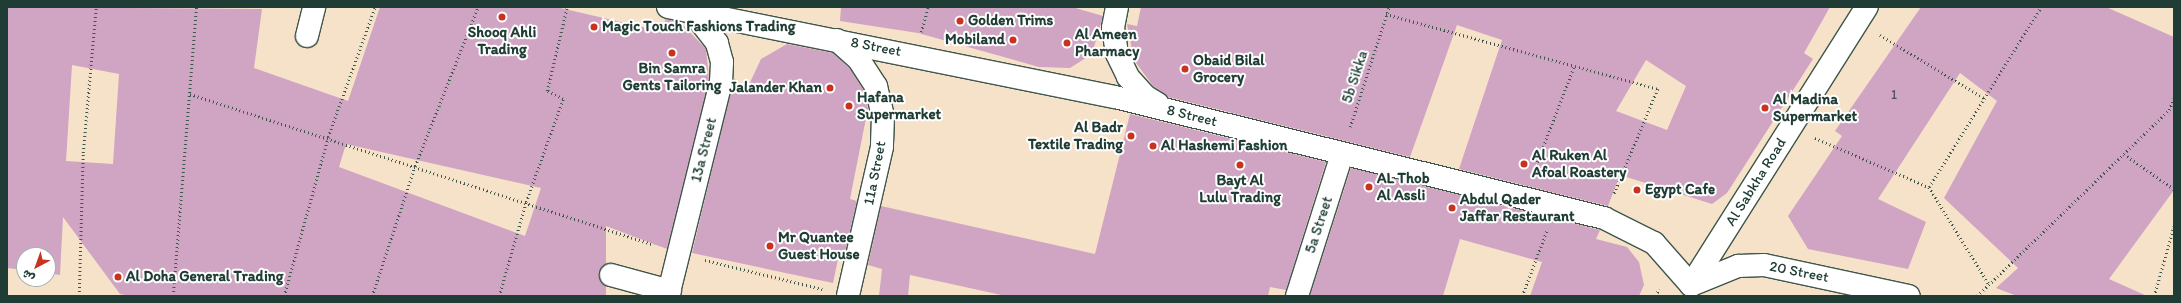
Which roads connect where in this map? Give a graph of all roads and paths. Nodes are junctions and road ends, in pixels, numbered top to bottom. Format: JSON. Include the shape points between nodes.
{"nodes":[{"id":1,"x":96,"y":7,"type":"edge"},
{"id":2,"x":196,"y":7,"type":"edge"},
{"id":3,"x":314,"y":7,"type":"edge"},
{"id":4,"x":375,"y":7,"type":"edge"},
{"id":5,"x":478,"y":7,"type":"edge"},
{"id":6,"x":567,"y":7,"type":"edge"},
{"id":7,"x":668,"y":7,"type":"edge"},
{"id":8,"x":1117,"y":7,"type":"edge"},
{"id":9,"x":1389,"y":7,"type":"edge"},
{"id":10,"x":2042,"y":7,"type":"edge"},
{"id":11,"x":693,"y":12,"type":"junction"},
{"id":12,"x":1386,"y":14,"type":"junction"},
{"id":13,"x":1862,"y":14,"type":"edge"},
{"id":14,"x":307,"y":36,"type":"dead end"},
{"id":15,"x":837,"y":39,"type":"junction"},
{"id":16,"x":1574,"y":66,"type":"junction"},
{"id":17,"x":190,"y":94,"type":"junction"},
{"id":18,"x":1984,"y":98,"type":"junction"},
{"id":19,"x":2174,"y":98,"type":"edge"},
{"id":20,"x":1166,"y":109,"type":"junction"},
{"id":21,"x":1791,"y":127,"type":"junction"},
{"id":22,"x":328,"y":137,"type":"junction"},
{"id":23,"x":1342,"y":154,"type":"junction"},
{"id":24,"x":2124,"y":154,"type":"junction"},
{"id":25,"x":415,"y":166,"type":"junction"},
{"id":26,"x":1928,"y":187,"type":"junction"},
{"id":27,"x":2174,"y":189,"type":"edge"},
{"id":28,"x":526,"y":202,"type":"junction"},
{"id":29,"x":1550,"y":204,"type":"junction"},
{"id":30,"x":1604,"y":218,"type":"junction"},
{"id":31,"x":2174,"y":226,"type":"edge"},
{"id":32,"x":678,"y":253,"type":"junction"},
{"id":33,"x":611,"y":275,"type":"dead end"},
{"id":34,"x":1989,"y":284,"type":"junction"},
{"id":35,"x":1688,"y":290,"type":"edge"},
{"id":36,"x":669,"y":294,"type":"edge"},
{"id":37,"x":79,"y":296,"type":"edge"},
{"id":38,"x":173,"y":296,"type":"edge"},
{"id":39,"x":284,"y":296,"type":"edge"},
{"id":40,"x":372,"y":296,"type":"edge"},
{"id":41,"x":499,"y":296,"type":"edge"},
{"id":42,"x":848,"y":296,"type":"edge"},
{"id":43,"x":1297,"y":296,"type":"edge"},
{"id":44,"x":1522,"y":296,"type":"edge"},
{"id":45,"x":1909,"y":296,"type":"edge"},
{"id":46,"x":1977,"y":296,"type":"edge"},
{"id":47,"x":2154,"y":296,"type":"edge"}],
"edges":[{"from":1,"to":37,"type":"path","via":[[82,154]]},
{"from":2,"to":17,"type":"path"},
{"from":3,"to":14,"type":"street"},
{"from":4,"to":22,"type":"path"},
{"from":5,"to":25,"type":"path"},
{"from":6,"to":28,"type":"path","via":[[547,91],[563,99]]},
{"from":7,"to":11,"type":"street","name":"8 Street"},
{"from":8,"to":20,"type":"street","via":[[1113,28],[1116,54],[1128,77],[1144,96]]},
{"from":9,"to":12,"type":"path","name":"5b Sikka"},
{"from":10,"to":18,"type":"path"},
{"from":11,"to":15,"type":"street","name":"8 Street"},
{"from":11,"to":32,"type":"street","name":"13a Street","via":[[717,43],[722,62],[721,82]]},
{"from":12,"to":16,"type":"path"},
{"from":12,"to":23,"type":"path","name":"5b Sikka"},
{"from":13,"to":18,"type":"path"},
{"from":13,"to":21,"type":"street","name":"Al Sabkha Road"},
{"from":15,"to":20,"type":"street","name":"8 Street"},
{"from":15,"to":42,"type":"street","name":"11a Street","via":[[859,60],[876,86],[883,116],[882,146]]},
{"from":16,"to":29,"type":"path","via":[[1531,178]]},
{"from":16,"to":30,"type":"path","via":[[1658,90]]},
{"from":17,"to":22,"type":"path"},
{"from":17,"to":38,"type":"path"},
{"from":18,"to":26,"type":"path"},
{"from":19,"to":24,"type":"path","via":[[2169,110]]},
{"from":20,"to":23,"type":"street","name":"8 Street"},
{"from":21,"to":26,"type":"path"},
{"from":21,"to":35,"type":"street","name":"Al Sabkha Road"},
{"from":22,"to":25,"type":"path"},
{"from":22,"to":39,"type":"path"},
{"from":23,"to":29,"type":"street","name":"8 Street"},
{"from":23,"to":43,"type":"street","name":"5a Street"},
{"from":24,"to":27,"type":"path"},
{"from":24,"to":34,"type":"path"},
{"from":25,"to":28,"type":"path"},
{"from":25,"to":40,"type":"path"},
{"from":26,"to":34,"type":"path"},
{"from":28,"to":32,"type":"path"},
{"from":28,"to":41,"type":"path"},
{"from":29,"to":30,"type":"street","name":"8 Street"},
{"from":29,"to":44,"type":"path"},
{"from":30,"to":35,"type":"street","name":"8 Street","via":[[1654,243],[1674,262]]},
{"from":31,"to":47,"type":"path"},
{"from":32,"to":36,"type":"street","name":"13a Street"},
{"from":32,"to":42,"type":"path"},
{"from":33,"to":36,"type":"street"},
{"from":34,"to":46,"type":"path"},
{"from":35,"to":45,"type":"street","name":"20 Street","via":[[1738,266],[1764,265]]}]}
